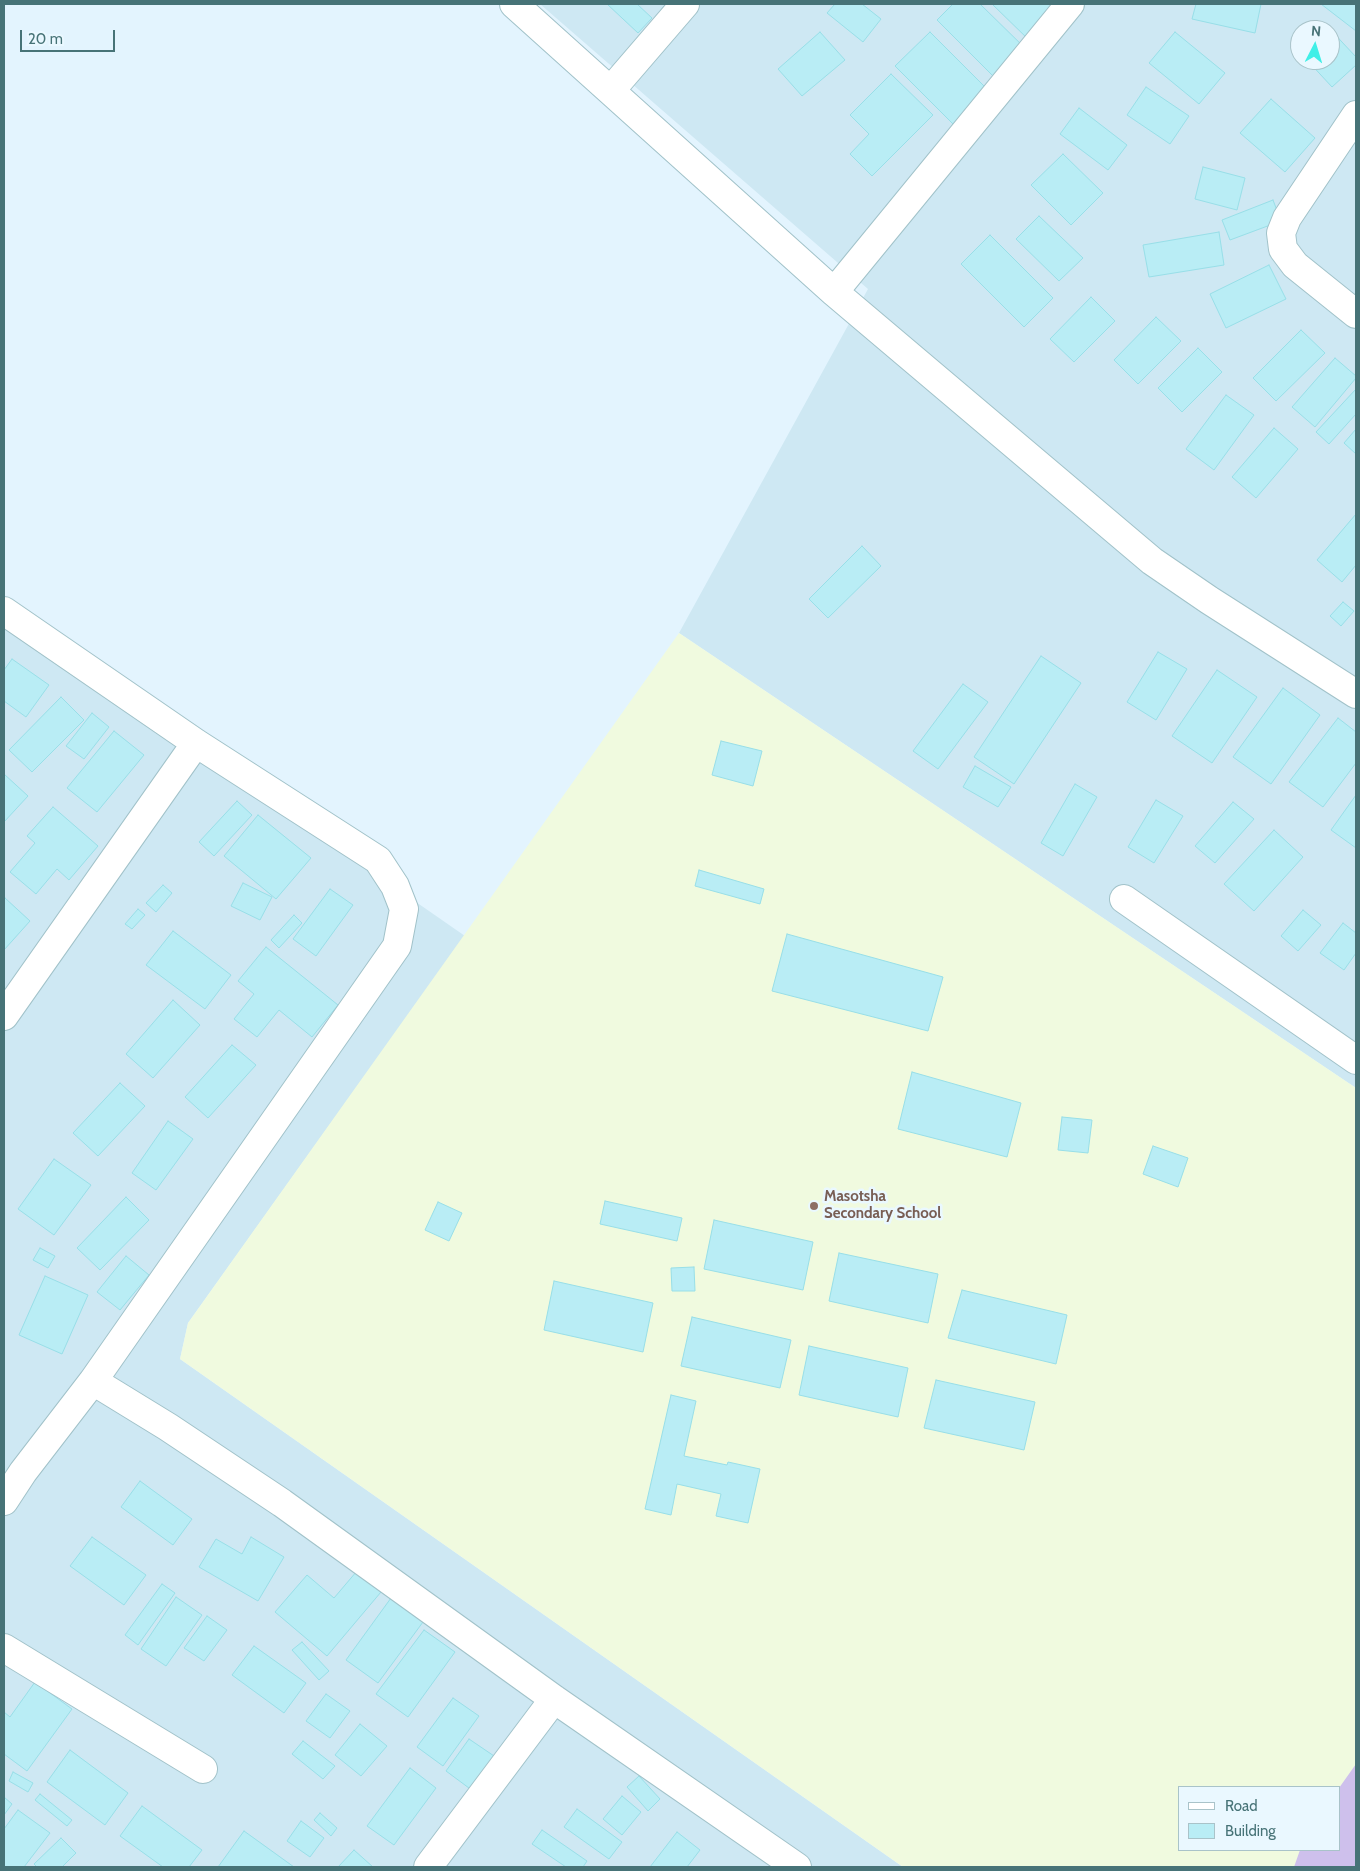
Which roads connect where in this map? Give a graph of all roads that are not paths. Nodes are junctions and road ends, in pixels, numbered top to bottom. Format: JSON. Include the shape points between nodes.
{"nodes":[{"id":1,"x":514,"y":4,"type":"edge"},
{"id":2,"x":685,"y":4,"type":"edge"},
{"id":3,"x":1070,"y":4,"type":"edge"},
{"id":4,"x":612,"y":90,"type":"junction"},
{"id":5,"x":1356,"y":115,"type":"edge"},
{"id":6,"x":834,"y":292,"type":"junction"},
{"id":7,"x":1356,"y":314,"type":"edge"},
{"id":8,"x":4,"y":611,"type":"edge"},
{"id":9,"x":1356,"y":694,"type":"edge"},
{"id":10,"x":196,"y":742,"type":"junction"},
{"id":11,"x":1124,"y":899,"type":"dead end"},
{"id":12,"x":4,"y":1016,"type":"edge"},
{"id":13,"x":1356,"y":1060,"type":"edge"},
{"id":14,"x":93,"y":1381,"type":"junction"},
{"id":15,"x":14,"y":1465,"type":"edge"},
{"id":16,"x":4,"y":1501,"type":"edge"},
{"id":17,"x":4,"y":1648,"type":"edge"},
{"id":18,"x":554,"y":1699,"type":"junction"},
{"id":19,"x":204,"y":1769,"type":"dead end"},
{"id":20,"x":428,"y":1867,"type":"edge"},
{"id":21,"x":797,"y":1867,"type":"edge"}],
"edges":[{"from":1,"to":4,"type":"street"},
{"from":2,"to":4,"type":"street"},
{"from":3,"to":6,"type":"street"},
{"from":4,"to":6,"type":"street"},
{"from":5,"to":7,"type":"street","via":[[1286,218],[1281,233],[1283,249],[1295,265]]},
{"from":6,"to":9,"type":"street","via":[[1152,561]]},
{"from":8,"to":10,"type":"street"},
{"from":10,"to":12,"type":"street"},
{"from":10,"to":14,"type":"street","via":[[378,860],[395,886],[404,909],[397,946]]},
{"from":11,"to":13,"type":"street"},
{"from":14,"to":15,"type":"street"},
{"from":14,"to":18,"type":"street","via":[[282,1503]]},
{"from":15,"to":16,"type":"street"},
{"from":17,"to":19,"type":"street"},
{"from":18,"to":20,"type":"street"},
{"from":18,"to":21,"type":"street"}]}
